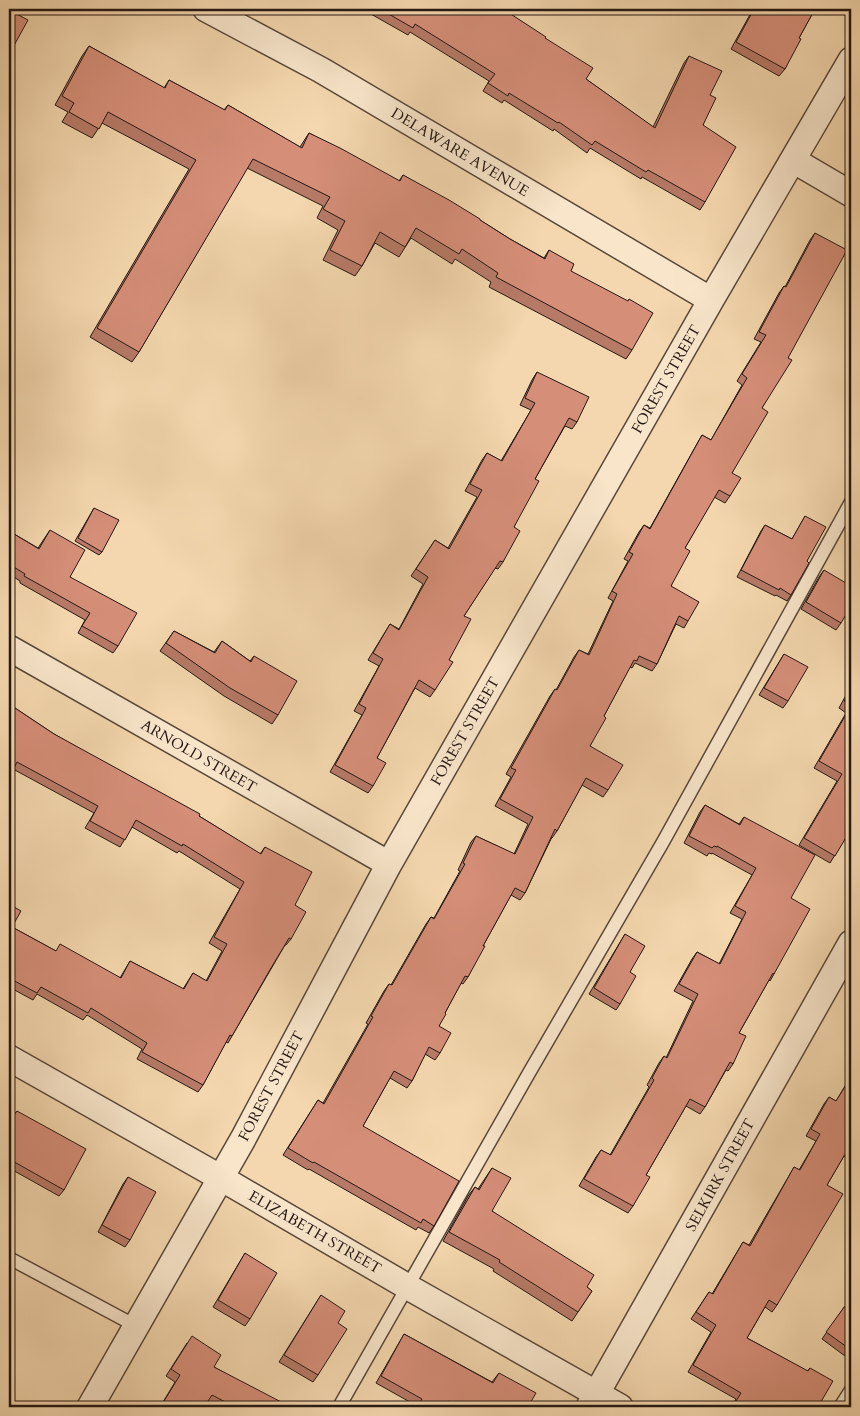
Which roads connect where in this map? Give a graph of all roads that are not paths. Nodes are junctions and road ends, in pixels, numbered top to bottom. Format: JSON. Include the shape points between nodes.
{"nodes":[{"id":1,"x":206,"y":9,"type":"edge"},
{"id":2,"x":851,"y":60,"type":"edge"},
{"id":3,"x":793,"y":160,"type":"junction"},
{"id":4,"x":851,"y":194,"type":"edge"},
{"id":5,"x":711,"y":300,"type":"junction"},
{"id":6,"x":851,"y":502,"type":"edge"},
{"id":7,"x":9,"y":648,"type":"edge"},
{"id":8,"x":389,"y":864,"type":"junction"},
{"id":9,"x":851,"y":943,"type":"edge"},
{"id":10,"x":9,"y":1058,"type":"edge"},
{"id":11,"x":222,"y":1178,"type":"junction"},
{"id":12,"x":9,"y":1258,"type":"edge"},
{"id":13,"x":408,"y":1287,"type":"junction"},
{"id":14,"x":136,"y":1326,"type":"junction"},
{"id":15,"x":851,"y":1390,"type":"edge"},
{"id":16,"x":593,"y":1401,"type":"edge"},
{"id":17,"x":90,"y":1407,"type":"edge"},
{"id":18,"x":339,"y":1407,"type":"edge"},
{"id":19,"x":620,"y":1407,"type":"edge"},
{"id":20,"x":840,"y":1407,"type":"edge"}],
"edges":[{"from":1,"to":5,"type":"street","name":"DELAWARE AVENUE","via":[[321,70]]},
{"from":2,"to":3,"type":"street","name":"FOREST STREET"},
{"from":3,"to":4,"type":"street"},
{"from":3,"to":5,"type":"street","name":"FOREST STREET"},
{"from":5,"to":8,"type":"street","name":"FOREST STREET"},
{"from":6,"to":13,"type":"lane","via":[[663,842]]},
{"from":7,"to":8,"type":"street","name":"ARNOLD STREET"},
{"from":8,"to":11,"type":"street","name":"FOREST STREET"},
{"from":9,"to":16,"type":"street","name":"SELKIRK STREET"},
{"from":10,"to":11,"type":"street","name":"ELIZABETH STREET"},
{"from":11,"to":13,"type":"street","name":"ELIZABETH STREET"},
{"from":11,"to":14,"type":"street","name":"FOREST STREET"},
{"from":12,"to":14,"type":"lane"},
{"from":13,"to":16,"type":"street","name":"ELIZABETH STREET"},
{"from":13,"to":18,"type":"lane"},
{"from":14,"to":17,"type":"street","name":"FOREST STREET"},
{"from":15,"to":20,"type":"lane"},
{"from":16,"to":19,"type":"street","name":"ELIZABETH STREET"}]}
